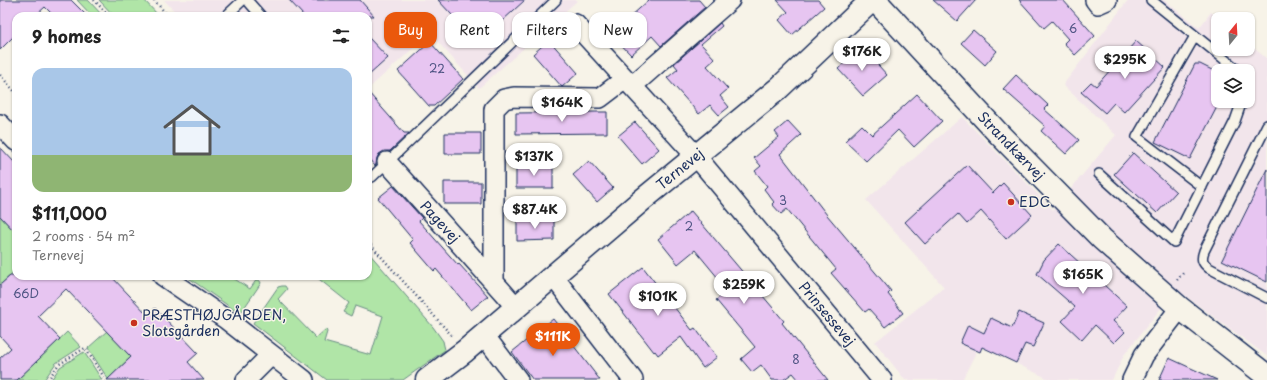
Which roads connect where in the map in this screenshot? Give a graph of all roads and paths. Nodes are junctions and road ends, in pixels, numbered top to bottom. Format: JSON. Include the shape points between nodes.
{"nodes":[{"id":1,"x":94,"y":0,"type":"edge"},
{"id":2,"x":154,"y":0,"type":"edge"},
{"id":3,"x":243,"y":0,"type":"edge"},
{"id":4,"x":247,"y":0,"type":"edge"},
{"id":5,"x":556,"y":0,"type":"edge"},
{"id":6,"x":730,"y":0,"type":"edge"},
{"id":7,"x":873,"y":0,"type":"edge"},
{"id":8,"x":1095,"y":0,"type":"edge"},
{"id":9,"x":1107,"y":0,"type":"edge"},
{"id":10,"x":1151,"y":0,"type":"edge"},
{"id":11,"x":105,"y":12,"type":"edge"},
{"id":12,"x":164,"y":12,"type":"edge"},
{"id":13,"x":230,"y":12,"type":"edge"},
{"id":14,"x":258,"y":12,"type":"edge"},
{"id":15,"x":581,"y":31,"type":"edge"},
{"id":16,"x":1195,"y":36,"type":"junction"},
{"id":17,"x":1230,"y":64,"type":"edge"},
{"id":18,"x":0,"y":75,"type":"edge"},
{"id":19,"x":628,"y":83,"type":"junction"},
{"id":20,"x":12,"y":85,"type":"edge"},
{"id":21,"x":1239,"y":108,"type":"edge"},
{"id":22,"x":0,"y":124,"type":"edge"},
{"id":23,"x":1267,"y":125,"type":"edge"},
{"id":24,"x":12,"y":137,"type":"edge"},
{"id":25,"x":696,"y":156,"type":"junction"},
{"id":26,"x":387,"y":162,"type":"junction"},
{"id":27,"x":1099,"y":174,"type":"dead end"},
{"id":28,"x":372,"y":177,"type":"dead end"},
{"id":29,"x":1202,"y":187,"type":"junction"},
{"id":30,"x":372,"y":246,"type":"edge"},
{"id":31,"x":553,"y":276,"type":"junction"},
{"id":32,"x":169,"y":280,"type":"edge"},
{"id":33,"x":494,"y":282,"type":"junction"},
{"id":34,"x":1267,"y":298,"type":"edge"},
{"id":35,"x":516,"y":307,"type":"junction"},
{"id":36,"x":1180,"y":308,"type":"junction"},
{"id":37,"x":484,"y":335,"type":"junction"},
{"id":38,"x":465,"y":351,"type":"junction"},
{"id":39,"x":271,"y":355,"type":"junction"},
{"id":40,"x":1267,"y":376,"type":"edge"},
{"id":41,"x":48,"y":380,"type":"edge"},
{"id":42,"x":106,"y":380,"type":"edge"},
{"id":43,"x":246,"y":380,"type":"edge"},
{"id":44,"x":304,"y":380,"type":"edge"},
{"id":45,"x":427,"y":380,"type":"edge"},
{"id":46,"x":518,"y":380,"type":"edge"},
{"id":47,"x":633,"y":380,"type":"edge"},
{"id":48,"x":882,"y":380,"type":"edge"},
{"id":49,"x":1132,"y":380,"type":"edge"}],
"edges":[{"from":1,"to":11,"type":"path"},
{"from":2,"to":12,"type":"path"},
{"from":3,"to":13,"type":"lane"},
{"from":4,"to":14,"type":"lane"},
{"from":5,"to":26,"type":"lane"},
{"from":6,"to":19,"type":"street"},
{"from":7,"to":25,"type":"street","name":"Ternevej","via":[[779,88]]},
{"from":7,"to":36,"type":"street","name":"Strandkærvej","via":[[1066,203]]},
{"from":8,"to":9,"type":"street","via":[[1098,4]]},
{"from":10,"to":16,"type":"lane"},
{"from":15,"to":19,"type":"street"},
{"from":16,"to":17,"type":"lane"},
{"from":16,"to":29,"type":"lane","via":[[1137,137]]},
{"from":18,"to":20,"type":"path"},
{"from":19,"to":25,"type":"street"},
{"from":19,"to":33,"type":"street","via":[[600,98],[514,97],[504,99],[494,109]]},
{"from":21,"to":29,"type":"lane"},
{"from":22,"to":24,"type":"street"},
{"from":23,"to":34,"type":"lane","via":[[1202,257],[1208,268]]},
{"from":25,"to":31,"type":"street","name":"Ternevej"},
{"from":25,"to":48,"type":"street","name":"Prinsessevej"},
{"from":26,"to":28,"type":"lane"},
{"from":26,"to":33,"type":"street","name":"Pagevej"},
{"from":27,"to":29,"type":"lane","via":[[1174,242]]},
{"from":30,"to":38,"type":"path"},
{"from":31,"to":35,"type":"street","name":"Ternevej"},
{"from":31,"to":47,"type":"street"},
{"from":32,"to":39,"type":"street","via":[[227,320]]},
{"from":33,"to":35,"type":"street","name":"Pagevej"},
{"from":35,"to":37,"type":"street","name":"Ternevej"},
{"from":36,"to":40,"type":"street","name":"Strandkærvej"},
{"from":36,"to":49,"type":"street","via":[[1144,355]]},
{"from":37,"to":38,"type":"street","name":"Ternevej"},
{"from":37,"to":46,"type":"street"},
{"from":38,"to":45,"type":"street","name":"Ternevej"},
{"from":39,"to":43,"type":"street"},
{"from":39,"to":44,"type":"street"},
{"from":41,"to":42,"type":"path","via":[[58,365],[84,348]]}]}
